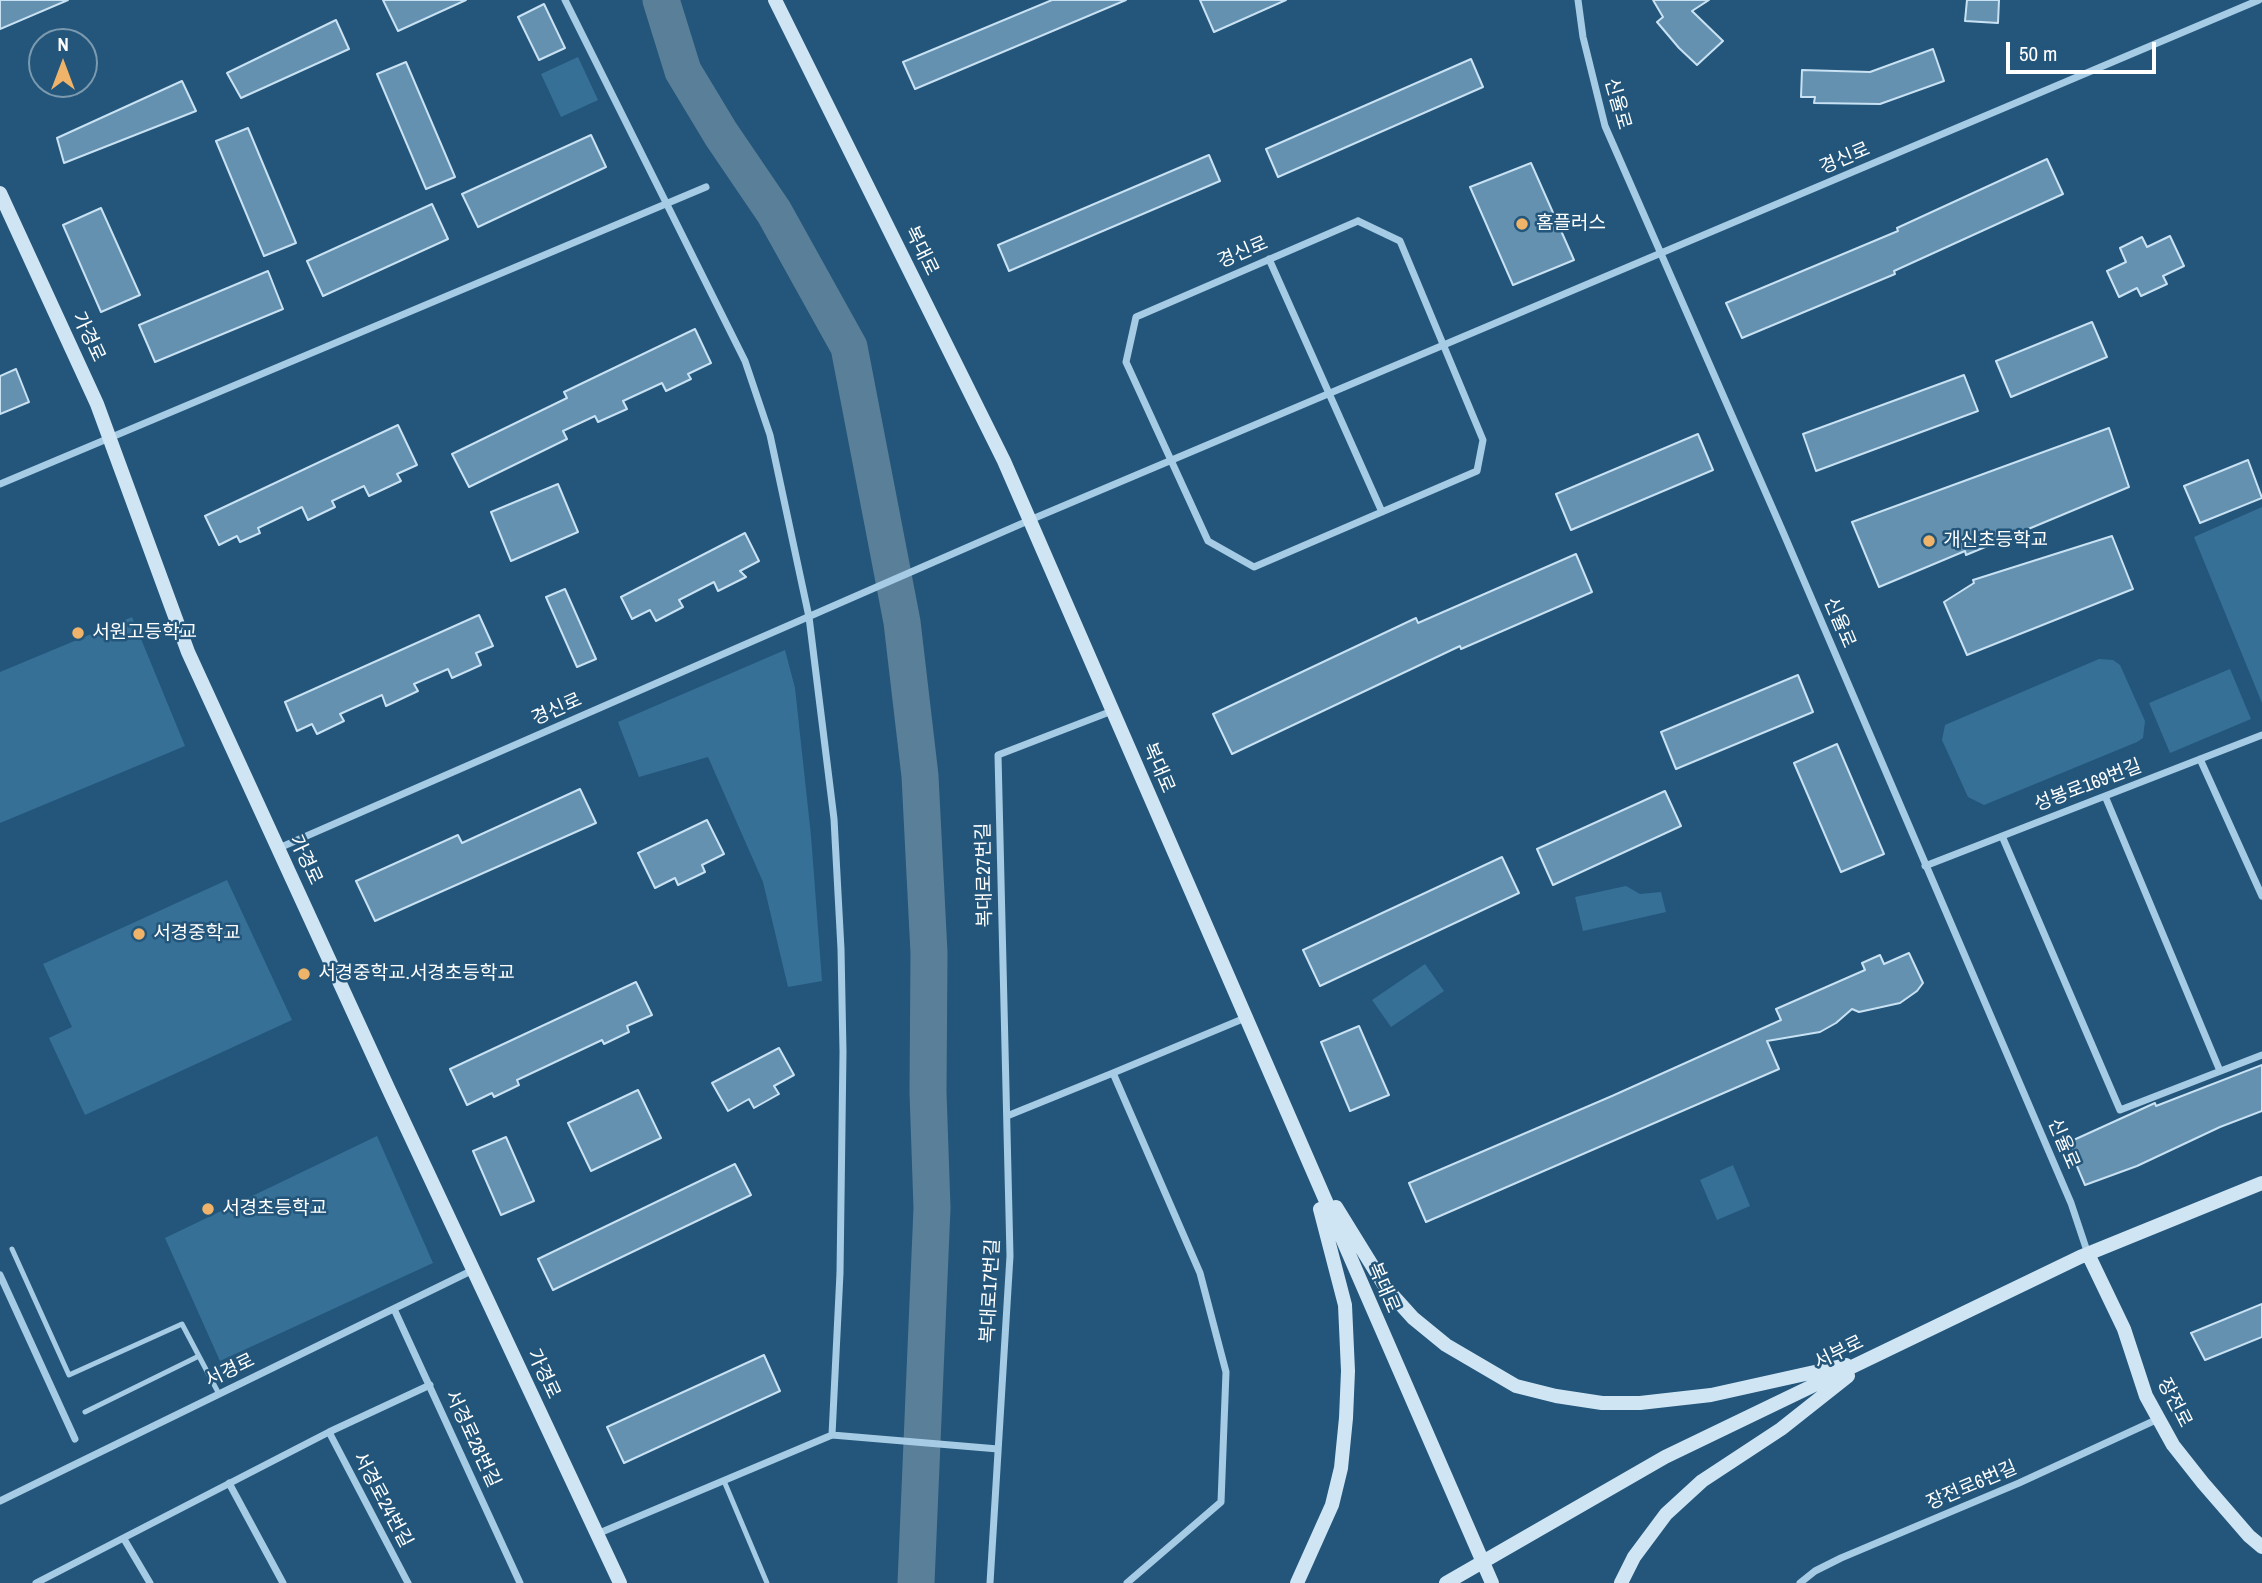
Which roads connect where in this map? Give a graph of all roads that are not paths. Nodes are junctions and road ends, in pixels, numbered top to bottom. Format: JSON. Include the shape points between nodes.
{"nodes":[{"id":1,"x":565,"y":0,"type":"edge"},
{"id":2,"x":775,"y":0,"type":"edge"},
{"id":3,"x":1578,"y":0,"type":"edge"},
{"id":4,"x":2259,"y":0,"type":"edge"},
{"id":5,"x":706,"y":187,"type":"dead end"},
{"id":6,"x":0,"y":193,"type":"edge"},
{"id":7,"x":666,"y":204,"type":"junction"},
{"id":8,"x":1660,"y":254,"type":"junction"},
{"id":9,"x":1269,"y":259,"type":"junction"},
{"id":10,"x":1443,"y":346,"type":"junction"},
{"id":11,"x":1329,"y":394,"type":"junction"},
{"id":12,"x":109,"y":438,"type":"junction"},
{"id":13,"x":1171,"y":460,"type":"junction"},
{"id":14,"x":0,"y":484,"type":"edge"},
{"id":15,"x":1382,"y":512,"type":"junction"},
{"id":16,"x":1030,"y":520,"type":"junction"},
{"id":17,"x":809,"y":617,"type":"junction"},
{"id":18,"x":1112,"y":711,"type":"junction"},
{"id":19,"x":2262,"y":735,"type":"edge"},
{"id":20,"x":2200,"y":759,"type":"junction"},
{"id":21,"x":2105,"y":796,"type":"junction"},
{"id":22,"x":2002,"y":836,"type":"junction"},
{"id":23,"x":278,"y":849,"type":"junction"},
{"id":24,"x":1925,"y":866,"type":"junction"},
{"id":25,"x":2262,"y":896,"type":"edge"},
{"id":26,"x":1245,"y":1018,"type":"junction"},
{"id":27,"x":2262,"y":1055,"type":"edge"},
{"id":28,"x":2220,"y":1071,"type":"junction"},
{"id":29,"x":1113,"y":1073,"type":"junction"},
{"id":30,"x":1007,"y":1116,"type":"junction"},
{"id":31,"x":1304,"y":1154,"type":"junction"},
{"id":32,"x":2262,"y":1183,"type":"edge"},
{"id":33,"x":12,"y":1249,"type":"dead end"},
{"id":34,"x":2088,"y":1254,"type":"junction"},
{"id":35,"x":473,"y":1270,"type":"junction"},
{"id":36,"x":0,"y":1275,"type":"edge"},
{"id":37,"x":394,"y":1309,"type":"junction"},
{"id":38,"x":199,"y":1356,"type":"junction"},
{"id":39,"x":1869,"y":1360,"type":"junction"},
{"id":40,"x":430,"y":1385,"type":"junction"},
{"id":41,"x":219,"y":1394,"type":"junction"},
{"id":42,"x":85,"y":1412,"type":"dead end"},
{"id":43,"x":2158,"y":1419,"type":"junction"},
{"id":44,"x":329,"y":1433,"type":"junction"},
{"id":45,"x":832,"y":1435,"type":"junction"},
{"id":46,"x":75,"y":1439,"type":"dead end"},
{"id":47,"x":998,"y":1449,"type":"junction"},
{"id":48,"x":724,"y":1481,"type":"junction"},
{"id":49,"x":229,"y":1483,"type":"junction"},
{"id":50,"x":0,"y":1501,"type":"edge"},
{"id":51,"x":597,"y":1534,"type":"junction"},
{"id":52,"x":124,"y":1539,"type":"junction"},
{"id":53,"x":2262,"y":1547,"type":"edge"},
{"id":54,"x":1481,"y":1562,"type":"junction"},
{"id":55,"x":36,"y":1583,"type":"edge"},
{"id":56,"x":150,"y":1583,"type":"edge"},
{"id":57,"x":283,"y":1583,"type":"edge"},
{"id":58,"x":408,"y":1583,"type":"edge"},
{"id":59,"x":520,"y":1583,"type":"edge"},
{"id":60,"x":620,"y":1583,"type":"edge"},
{"id":61,"x":767,"y":1583,"type":"edge"},
{"id":62,"x":990,"y":1583,"type":"edge"},
{"id":63,"x":1127,"y":1583,"type":"edge"},
{"id":64,"x":1297,"y":1583,"type":"edge"},
{"id":65,"x":1446,"y":1583,"type":"edge"},
{"id":66,"x":1492,"y":1583,"type":"edge"},
{"id":67,"x":1621,"y":1583,"type":"edge"},
{"id":68,"x":1800,"y":1583,"type":"edge"}],
"edges":[{"from":1,"to":7,"type":"street"},
{"from":2,"to":16,"type":"street","name":"복대로"},
{"from":3,"to":8,"type":"street","name":"신율로","via":[[1605,127]]},
{"from":4,"to":8,"type":"street","name":"경신로"},
{"from":5,"to":7,"type":"street"},
{"from":6,"to":12,"type":"street","name":"가경로"},
{"from":7,"to":12,"type":"street"},
{"from":7,"to":17,"type":"street","via":[[746,361],[770,435]]},
{"from":8,"to":10,"type":"street","name":"경신로"},
{"from":8,"to":24,"type":"street","name":"신율로"},
{"from":9,"to":10,"type":"street","name":"경신로","via":[[1358,220],[1400,241]]},
{"from":9,"to":11,"type":"street"},
{"from":9,"to":13,"type":"street","name":"경신로","via":[[1136,317],[1126,362]]},
{"from":10,"to":11,"type":"street","name":"경신로"},
{"from":10,"to":15,"type":"street","name":"경신로","via":[[1482,440],[1477,471]]},
{"from":11,"to":13,"type":"street","name":"경신로"},
{"from":11,"to":15,"type":"street"},
{"from":12,"to":14,"type":"street"},
{"from":12,"to":23,"type":"street","name":"가경로","via":[[188,652]]},
{"from":13,"to":15,"type":"street","name":"경신로","via":[[1208,541],[1254,567]]},
{"from":13,"to":16,"type":"street","name":"경신로"},
{"from":16,"to":17,"type":"street","name":"경신로"},
{"from":16,"to":18,"type":"street","name":"복대로"},
{"from":17,"to":23,"type":"street","name":"경신로"},
{"from":17,"to":45,"type":"street","via":[[834,819],[841,949],[840,1273]]},
{"from":18,"to":26,"type":"street","name":"복대로"},
{"from":18,"to":30,"type":"street","name":"복대로27번길","via":[[998,755]]},
{"from":19,"to":20,"type":"street","name":"성봉로169번길"},
{"from":20,"to":21,"type":"street","name":"성봉로169번길"},
{"from":20,"to":25,"type":"street"},
{"from":21,"to":22,"type":"street","name":"성봉로169번길"},
{"from":21,"to":28,"type":"street"},
{"from":22,"to":24,"type":"street","name":"성봉로169번길"},
{"from":22,"to":28,"type":"street","via":[[2120,1111]]},
{"from":23,"to":35,"type":"street","name":"가경로"},
{"from":24,"to":34,"type":"street","name":"신율로","via":[[2071,1203]]},
{"from":26,"to":29,"type":"street"},
{"from":26,"to":31,"type":"street","name":"복대로"},
{"from":27,"to":28,"type":"street"},
{"from":29,"to":30,"type":"street"},
{"from":29,"to":63,"type":"street","via":[[1200,1273],[1226,1372],[1221,1502]]},
{"from":30,"to":47,"type":"street","name":"복대로17번길","via":[[1010,1256]]},
{"from":31,"to":39,"type":"street","via":[[1363,1252],[1413,1318],[1446,1345],[1516,1386],[1602,1403],[1640,1403],[1711,1395]]},
{"from":31,"to":54,"type":"street","name":"복대로"},
{"from":31,"to":64,"type":"street","via":[[1345,1305],[1348,1371],[1341,1468],[1332,1505]]},
{"from":32,"to":34,"type":"street","name":"서부로"},
{"from":33,"to":38,"type":"lane","via":[[69,1375],[182,1324]]},
{"from":34,"to":39,"type":"street","name":"서부로"},
{"from":34,"to":43,"type":"street","name":"장전로","via":[[2124,1329]]},
{"from":35,"to":37,"type":"street","name":"서경로"},
{"from":35,"to":51,"type":"street","name":"가경로"},
{"from":36,"to":46,"type":"street"},
{"from":37,"to":40,"type":"street","name":"서경로28번길"},
{"from":37,"to":41,"type":"street","name":"서경로"},
{"from":38,"to":41,"type":"lane"},
{"from":38,"to":42,"type":"lane"},
{"from":39,"to":54,"type":"street","name":"서부로","via":[[1665,1457]]},
{"from":39,"to":67,"type":"street","via":[[1781,1429],[1702,1481],[1666,1514]]},
{"from":40,"to":44,"type":"street"},
{"from":40,"to":59,"type":"street","name":"서경로28번길"},
{"from":41,"to":50,"type":"street","name":"서경로"},
{"from":43,"to":53,"type":"street","name":"장전로","via":[[2203,1483]]},
{"from":43,"to":68,"type":"street","name":"장전로6번길","via":[[1840,1558]]},
{"from":44,"to":49,"type":"street"},
{"from":44,"to":58,"type":"street","name":"서경로24번길"},
{"from":45,"to":47,"type":"street"},
{"from":45,"to":48,"type":"street"},
{"from":47,"to":62,"type":"street","name":"복대로17번길"},
{"from":48,"to":51,"type":"street"},
{"from":48,"to":61,"type":"lane"},
{"from":49,"to":52,"type":"street"},
{"from":49,"to":57,"type":"street"},
{"from":51,"to":60,"type":"street","name":"가경로"},
{"from":52,"to":55,"type":"street"},
{"from":52,"to":56,"type":"street"},
{"from":54,"to":65,"type":"street","name":"서부로"},
{"from":54,"to":66,"type":"street","name":"복대로"}]}
